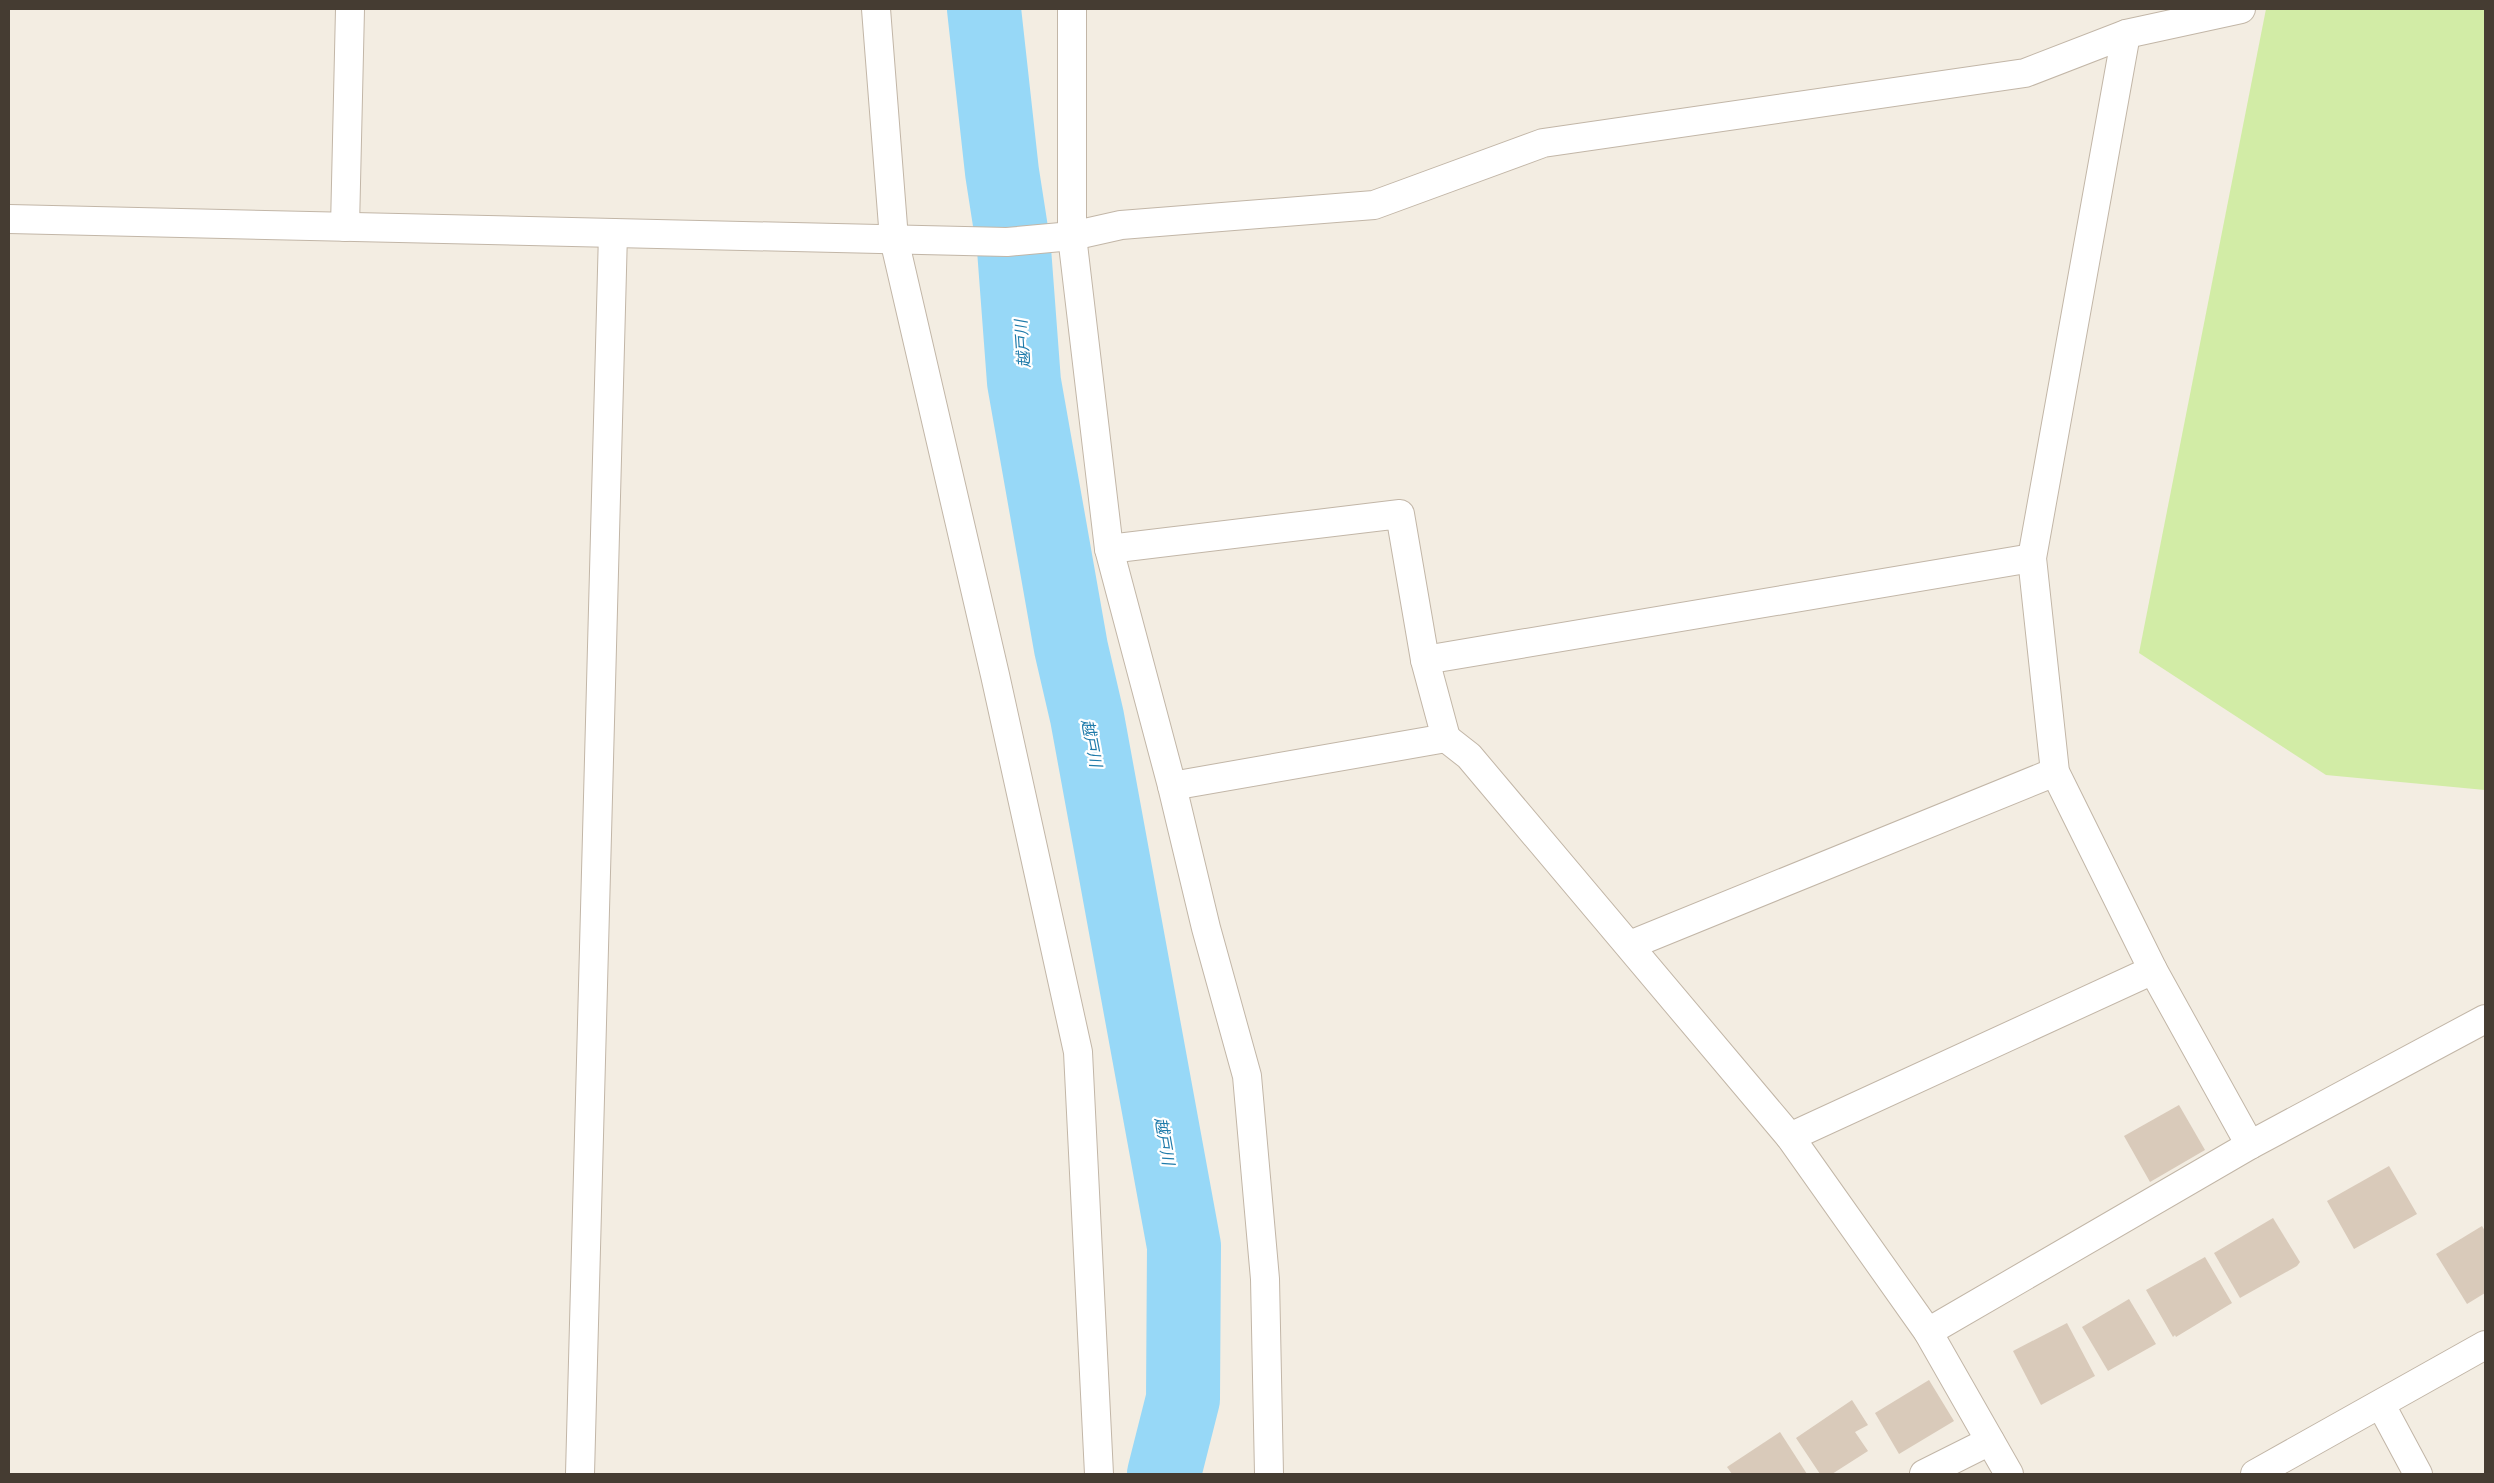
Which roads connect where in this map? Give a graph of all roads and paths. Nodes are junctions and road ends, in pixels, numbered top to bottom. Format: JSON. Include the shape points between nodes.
{"nodes":[{"id":1,"x":350,"y":9,"type":"edge"},
{"id":2,"x":876,"y":9,"type":"edge"},
{"id":3,"x":1072,"y":9,"type":"edge"},
{"id":4,"x":2241,"y":9,"type":"edge"},
{"id":5,"x":2126,"y":34,"type":"junction"},
{"id":6,"x":9,"y":219,"type":"edge"},
{"id":7,"x":345,"y":227,"type":"junction"},
{"id":8,"x":612,"y":234,"type":"junction"},
{"id":9,"x":1072,"y":236,"type":"junction"},
{"id":10,"x":894,"y":239,"type":"junction"},
{"id":11,"x":1109,"y":550,"type":"junction"},
{"id":12,"x":2032,"y":558,"type":"junction"},
{"id":13,"x":1425,"y":660,"type":"junction"},
{"id":14,"x":1446,"y":738,"type":"junction"},
{"id":15,"x":2055,"y":772,"type":"junction"},
{"id":16,"x":1172,"y":786,"type":"junction"},
{"id":17,"x":1630,"y":945,"type":"junction"},
{"id":18,"x":2153,"y":970,"type":"junction"},
{"id":19,"x":2485,"y":1019,"type":"edge"},
{"id":20,"x":1790,"y":1137,"type":"junction"},
{"id":21,"x":2250,"y":1145,"type":"junction"},
{"id":22,"x":1928,"y":1332,"type":"junction"},
{"id":23,"x":2485,"y":1345,"type":"edge"},
{"id":24,"x":2381,"y":1405,"type":"junction"},
{"id":25,"x":1990,"y":1441,"type":"junction"},
{"id":26,"x":580,"y":1474,"type":"edge"},
{"id":27,"x":1099,"y":1474,"type":"edge"},
{"id":28,"x":1269,"y":1474,"type":"edge"},
{"id":29,"x":1924,"y":1474,"type":"edge"},
{"id":30,"x":2009,"y":1474,"type":"edge"},
{"id":31,"x":2255,"y":1474,"type":"edge"},
{"id":32,"x":2418,"y":1474,"type":"edge"}],
"edges":[{"from":1,"to":7,"type":"street"},
{"from":2,"to":10,"type":"street"},
{"from":3,"to":9,"type":"street"},
{"from":4,"to":5,"type":"street"},
{"from":5,"to":9,"type":"street","via":[[2025,73],[1543,143],[1374,205],[1121,225]]},
{"from":5,"to":12,"type":"street"},
{"from":6,"to":7,"type":"street"},
{"from":7,"to":8,"type":"street"},
{"from":8,"to":10,"type":"street"},
{"from":8,"to":26,"type":"street"},
{"from":9,"to":10,"type":"street","via":[[1007,242]]},
{"from":9,"to":11,"type":"street"},
{"from":10,"to":27,"type":"street","via":[[1078,1052]]},
{"from":11,"to":13,"type":"street","via":[[1400,514]]},
{"from":11,"to":16,"type":"street"},
{"from":12,"to":13,"type":"street"},
{"from":12,"to":15,"type":"street"},
{"from":13,"to":14,"type":"street"},
{"from":14,"to":16,"type":"street"},
{"from":14,"to":17,"type":"street","via":[[1469,756]]},
{"from":15,"to":17,"type":"street"},
{"from":15,"to":18,"type":"street"},
{"from":16,"to":28,"type":"street","via":[[1206,928],[1247,1076],[1266,1279]]},
{"from":17,"to":20,"type":"street"},
{"from":18,"to":20,"type":"street"},
{"from":18,"to":21,"type":"street"},
{"from":19,"to":21,"type":"street"},
{"from":20,"to":22,"type":"street"},
{"from":21,"to":22,"type":"street"},
{"from":22,"to":25,"type":"street"},
{"from":23,"to":24,"type":"street"},
{"from":24,"to":31,"type":"street"},
{"from":24,"to":32,"type":"street"},
{"from":25,"to":29,"type":"street"},
{"from":25,"to":30,"type":"street"}]}
